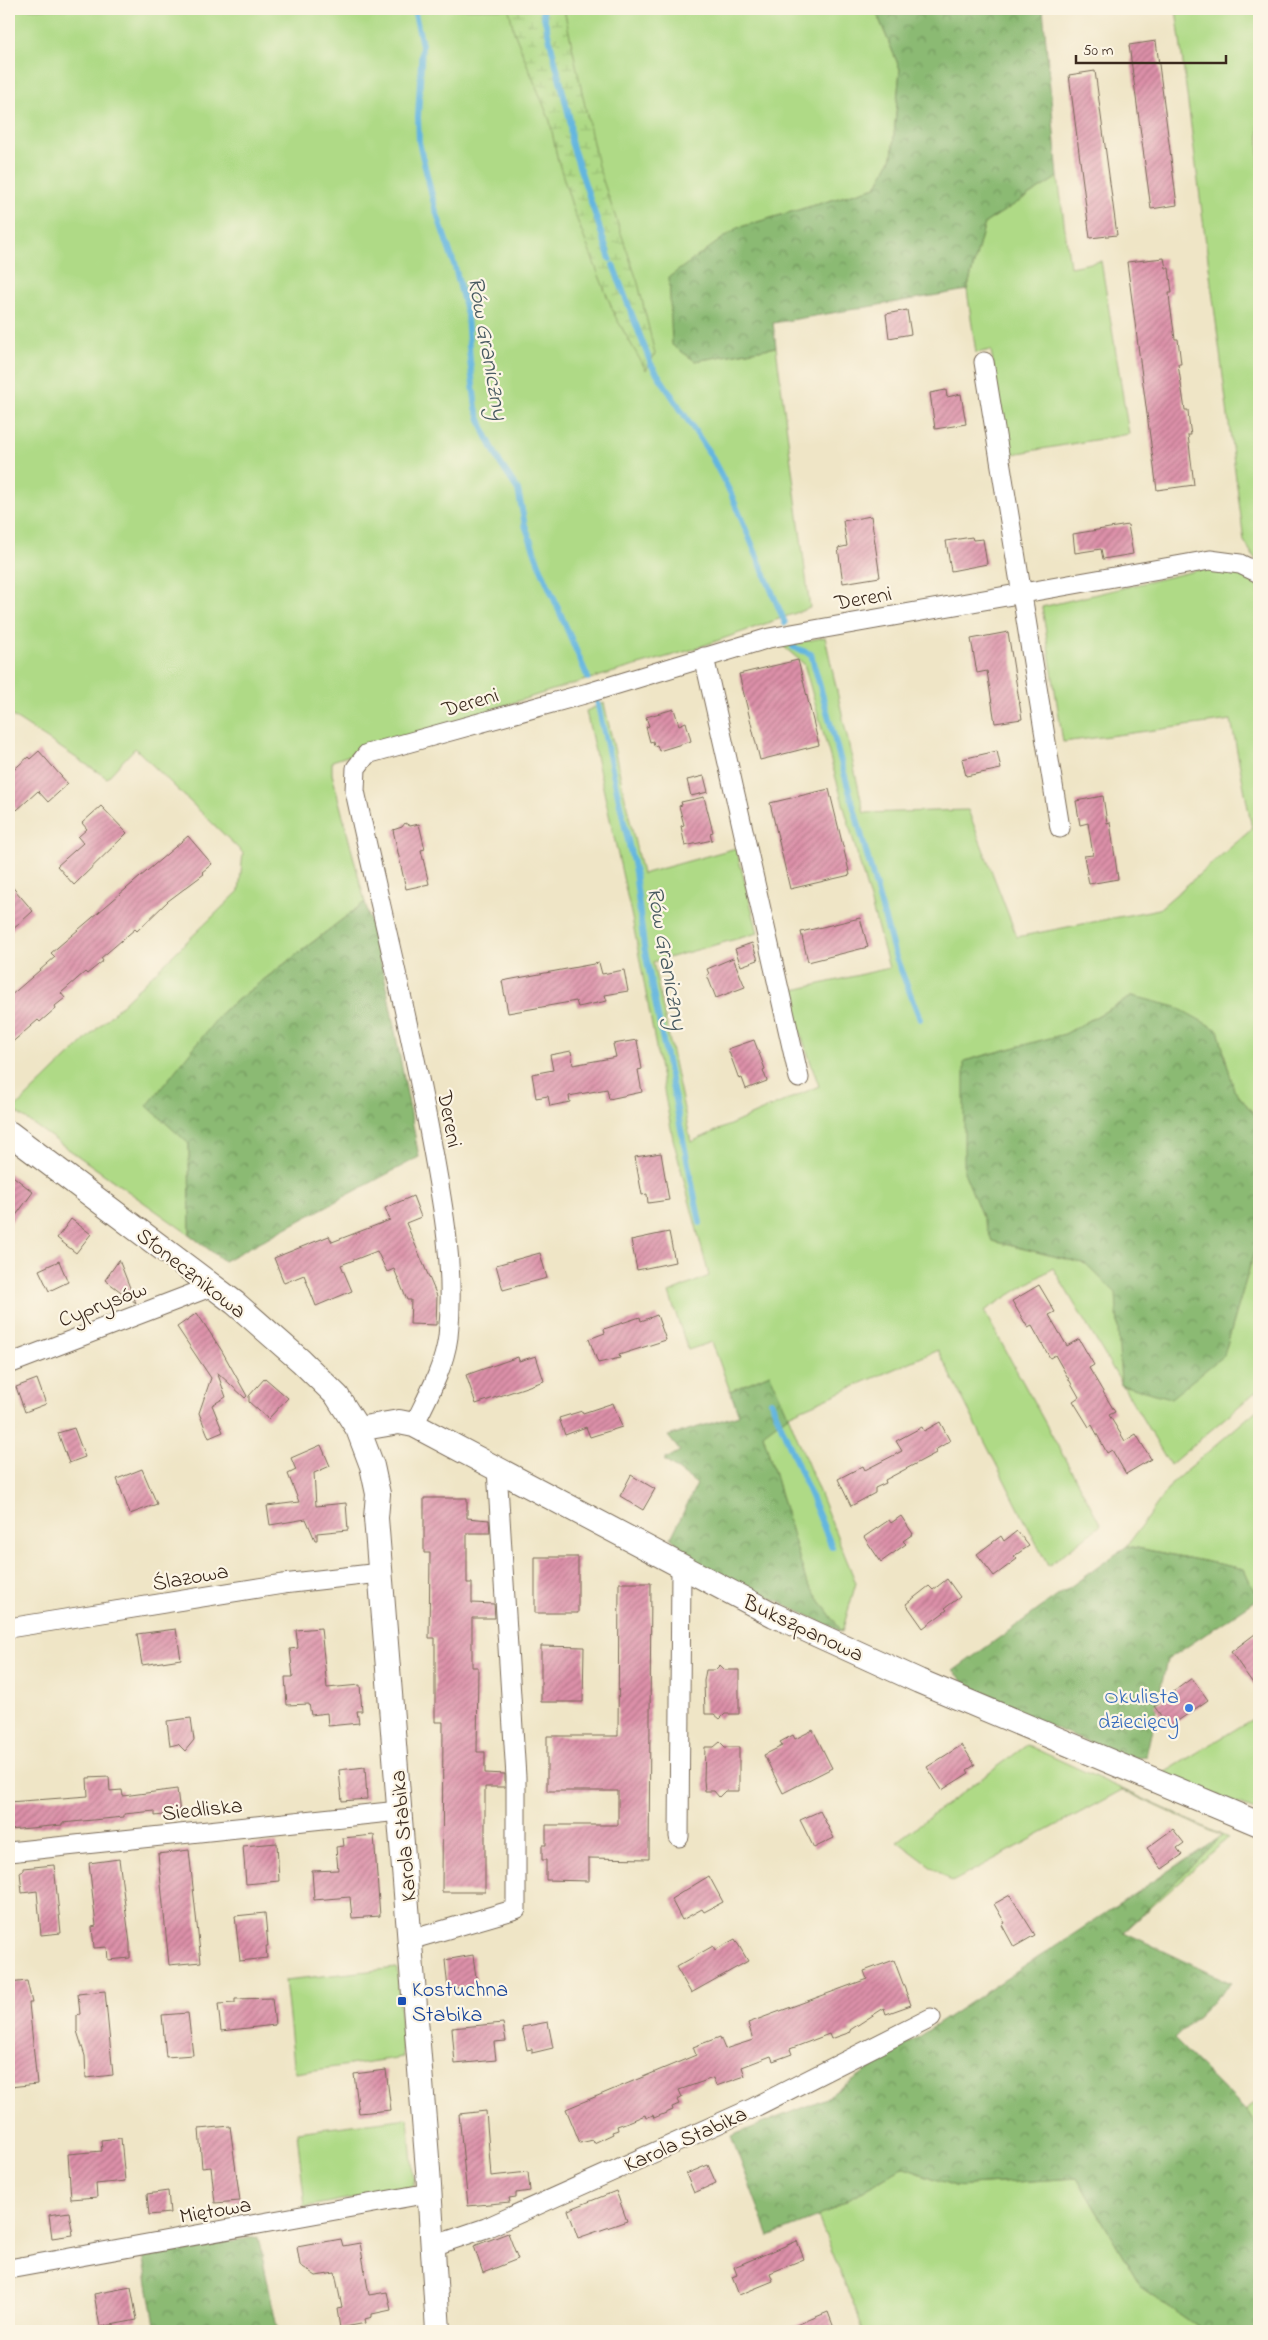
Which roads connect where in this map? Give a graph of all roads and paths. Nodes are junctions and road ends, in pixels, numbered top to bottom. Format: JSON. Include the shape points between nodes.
{"nodes":[{"id":1,"x":984,"y":362,"type":"dead end"},
{"id":2,"x":1259,"y":574,"type":"edge"},
{"id":3,"x":1021,"y":594,"type":"junction"},
{"id":4,"x":704,"y":656,"type":"junction"},
{"id":5,"x":1060,"y":828,"type":"dead end"},
{"id":6,"x":799,"y":1078,"type":"dead end"},
{"id":7,"x":9,"y":1133,"type":"edge"},
{"id":8,"x":213,"y":1286,"type":"junction"},
{"id":9,"x":9,"y":1364,"type":"edge"},
{"id":10,"x":414,"y":1425,"type":"junction"},
{"id":11,"x":358,"y":1430,"type":"junction"},
{"id":12,"x":497,"y":1469,"type":"junction"},
{"id":13,"x":681,"y":1568,"type":"junction"},
{"id":14,"x":380,"y":1573,"type":"junction"},
{"id":15,"x":9,"y":1628,"type":"edge"},
{"id":16,"x":400,"y":1811,"type":"junction"},
{"id":17,"x":1259,"y":1824,"type":"edge"},
{"id":18,"x":679,"y":1838,"type":"dead end"},
{"id":19,"x":9,"y":1852,"type":"edge"},
{"id":20,"x":410,"y":1940,"type":"junction"},
{"id":21,"x":931,"y":2018,"type":"dead end"},
{"id":22,"x":429,"y":2193,"type":"junction"},
{"id":23,"x":433,"y":2246,"type":"junction"},
{"id":24,"x":9,"y":2269,"type":"edge"},
{"id":25,"x":438,"y":2331,"type":"edge"}],
"edges":[{"from":1,"to":3,"type":"street"},
{"from":2,"to":3,"type":"street","name":"Dereni","via":[[1240,564],[1210,560]]},
{"from":3,"to":4,"type":"street","name":"Dereni","via":[[768,638]]},
{"from":3,"to":5,"type":"street"},
{"from":4,"to":6,"type":"street"},
{"from":4,"to":10,"type":"street","name":"Dereni","via":[[588,693],[367,754],[356,768],[357,801],[416,1063],[442,1198],[450,1274],[448,1339],[440,1369]]},
{"from":7,"to":8,"type":"street","name":"Słonecznikowa"},
{"from":8,"to":9,"type":"street","name":"Cyprysów"},
{"from":8,"to":11,"type":"street","name":"Słonecznikowa","via":[[301,1361],[336,1396]]},
{"from":10,"to":11,"type":"street","name":"Bukszpanowa","via":[[398,1422]]},
{"from":10,"to":12,"type":"street","name":"Bukszpanowa"},
{"from":11,"to":14,"type":"street","name":"Karola Stabika","via":[[372,1466],[378,1494],[376,1518]]},
{"from":12,"to":13,"type":"street","name":"Bukszpanowa"},
{"from":12,"to":20,"type":"street","via":[[516,1776],[516,1909]]},
{"from":13,"to":17,"type":"street","name":"Bukszpanowa","via":[[774,1615],[919,1681]]},
{"from":13,"to":18,"type":"street"},
{"from":14,"to":15,"type":"street","name":"Ślazowa","via":[[283,1584]]},
{"from":14,"to":16,"type":"street","name":"Karola Stabika"},
{"from":16,"to":19,"type":"street","name":"Siedliska"},
{"from":16,"to":20,"type":"street","name":"Karola Stabika"},
{"from":20,"to":22,"type":"street","name":"Karola Stabika"},
{"from":21,"to":23,"type":"street","name":"Karola Stabika","via":[[750,2109],[486,2228]]},
{"from":22,"to":23,"type":"street","name":"Karola Stabika"},
{"from":22,"to":24,"type":"street","name":"Miętowa"},
{"from":23,"to":25,"type":"street","name":"Karola Stabika"}]}
